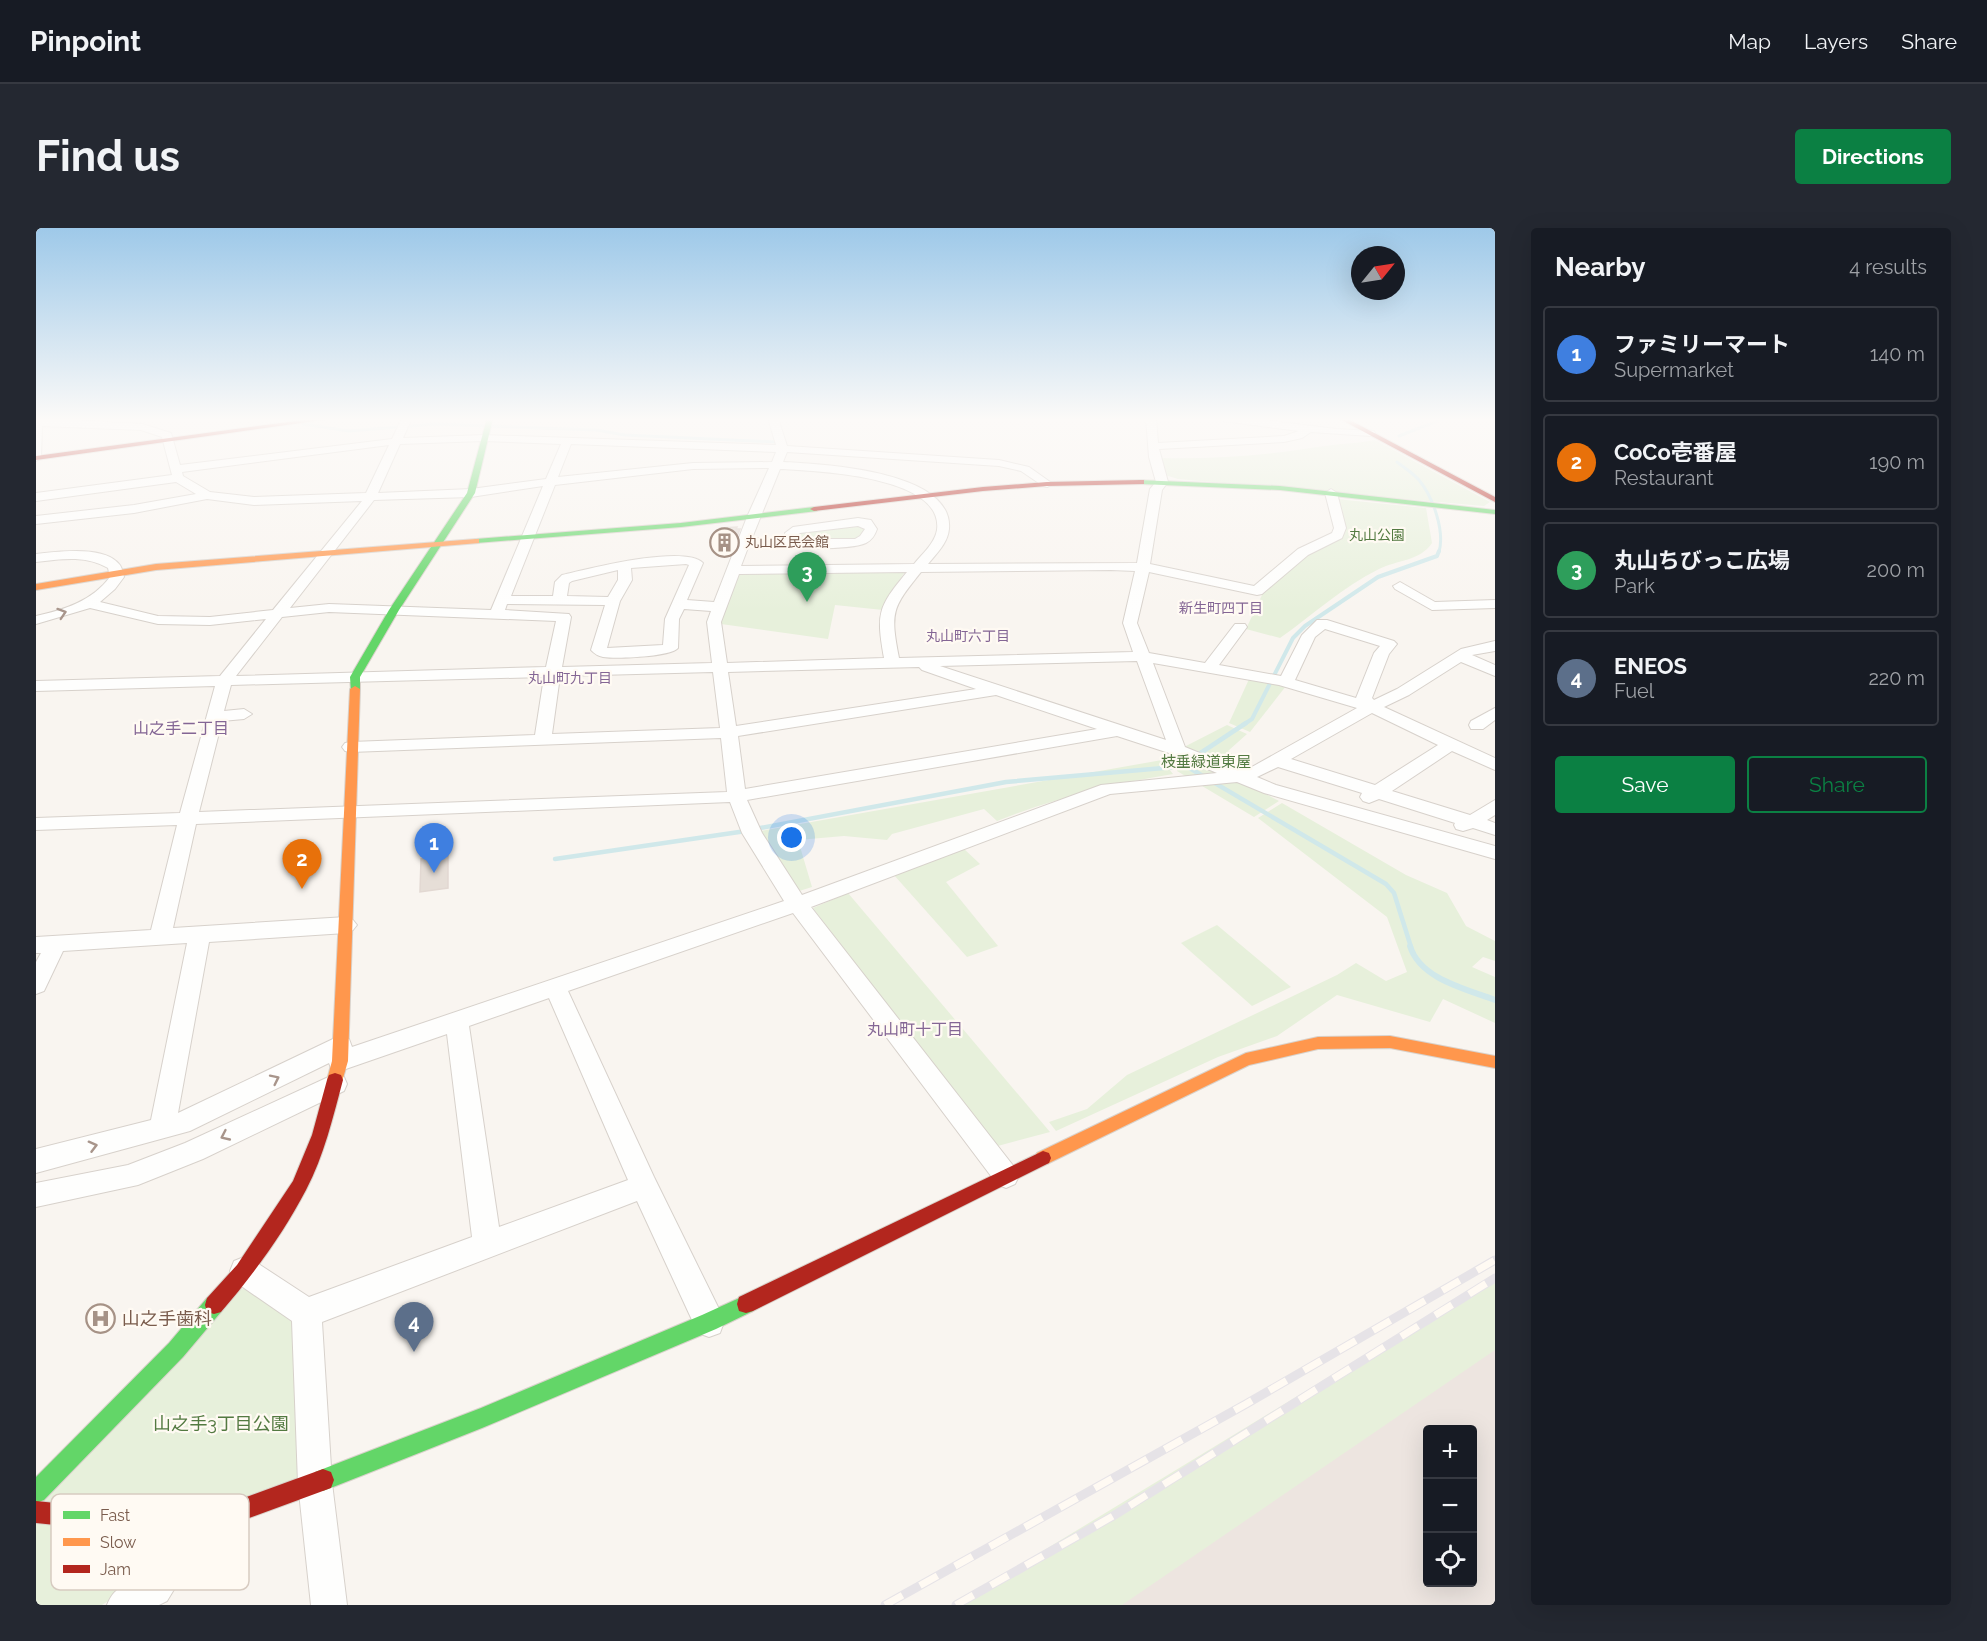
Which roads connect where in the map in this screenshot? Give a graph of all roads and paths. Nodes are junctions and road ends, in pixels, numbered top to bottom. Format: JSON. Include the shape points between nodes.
{"nodes":[{"id":1,"x":126,"y":482,"type":"edge"},
{"id":2,"x":189,"y":482,"type":"edge"},
{"id":3,"x":378,"y":482,"type":"edge"},
{"id":4,"x":474,"y":482,"type":"edge"},
{"id":5,"x":555,"y":482,"type":"edge"},
{"id":6,"x":768,"y":482,"type":"edge"},
{"id":7,"x":898,"y":482,"type":"edge"},
{"id":8,"x":1044,"y":482,"type":"edge"},
{"id":9,"x":1147,"y":482,"type":"edge"},
{"id":10,"x":1162,"y":482,"type":"edge"},
{"id":11,"x":1166,"y":482,"type":"edge"},
{"id":12,"x":1462,"y":482,"type":"edge"},
{"id":13,"x":1475,"y":482,"type":"edge"},
{"id":14,"x":551,"y":483,"type":"junction"},
{"id":15,"x":1047,"y":484,"type":"junction"},
{"id":16,"x":471,"y":493,"type":"junction"},
{"id":17,"x":1331,"y":493,"type":"junction"},
{"id":18,"x":1495,"y":493,"type":"edge"},
{"id":19,"x":207,"y":495,"type":"junction"},
{"id":20,"x":924,"y":496,"type":"junction"},
{"id":21,"x":36,"y":497,"type":"edge"},
{"id":22,"x":370,"y":498,"type":"junction"},
{"id":23,"x":1495,"y":500,"type":"edge"},
{"id":24,"x":1495,"y":512,"type":"edge"},
{"id":25,"x":753,"y":517,"type":"junction"},
{"id":26,"x":36,"y":520,"type":"edge"},
{"id":27,"x":528,"y":537,"type":"junction"},
{"id":28,"x":744,"y":541,"type":"junction"},
{"id":29,"x":437,"y":544,"type":"junction"},
{"id":30,"x":791,"y":544,"type":"junction"},
{"id":31,"x":326,"y":553,"type":"junction"},
{"id":32,"x":36,"y":558,"type":"edge"},
{"id":33,"x":624,"y":564,"type":"junction"},
{"id":34,"x":916,"y":567,"type":"junction"},
{"id":35,"x":1143,"y":567,"type":"junction"},
{"id":36,"x":733,"y":570,"type":"junction"},
{"id":37,"x":117,"y":572,"type":"junction"},
{"id":38,"x":1400,"y":586,"type":"dead end"},
{"id":39,"x":36,"y":587,"type":"edge"},
{"id":40,"x":560,"y":600,"type":"junction"},
{"id":41,"x":613,"y":601,"type":"junction"},
{"id":42,"x":88,"y":603,"type":"junction"},
{"id":43,"x":678,"y":604,"type":"junction"},
{"id":44,"x":1495,"y":604,"type":"edge"},
{"id":45,"x":500,"y":606,"type":"junction"},
{"id":46,"x":719,"y":607,"type":"junction"},
{"id":47,"x":394,"y":610,"type":"junction"},
{"id":48,"x":278,"y":613,"type":"junction"},
{"id":49,"x":36,"y":621,"type":"edge"},
{"id":50,"x":1240,"y":627,"type":"dead end"},
{"id":51,"x":1495,"y":646,"type":"edge"},
{"id":52,"x":1141,"y":656,"type":"junction"},
{"id":53,"x":1460,"y":656,"type":"junction"},
{"id":54,"x":892,"y":662,"type":"junction"},
{"id":55,"x":909,"y":662,"type":"junction"},
{"id":56,"x":718,"y":666,"type":"junction"},
{"id":57,"x":1209,"y":668,"type":"junction"},
{"id":58,"x":553,"y":671,"type":"junction"},
{"id":59,"x":1495,"y":671,"type":"edge"},
{"id":60,"x":355,"y":677,"type":"junction"},
{"id":61,"x":224,"y":681,"type":"junction"},
{"id":62,"x":1283,"y":682,"type":"junction"},
{"id":63,"x":36,"y":686,"type":"edge"},
{"id":64,"x":998,"y":690,"type":"junction"},
{"id":65,"x":1371,"y":707,"type":"junction"},
{"id":66,"x":1495,"y":713,"type":"edge"},
{"id":67,"x":244,"y":714,"type":"dead end"},
{"id":68,"x":215,"y":717,"type":"junction"},
{"id":69,"x":1477,"y":725,"type":"dead end"},
{"id":70,"x":1120,"y":730,"type":"junction"},
{"id":71,"x":727,"y":734,"type":"junction"},
{"id":72,"x":543,"y":741,"type":"junction"},
{"id":73,"x":1451,"y":744,"type":"junction"},
{"id":74,"x":351,"y":747,"type":"junction"},
{"id":75,"x":1180,"y":751,"type":"junction"},
{"id":76,"x":1278,"y":761,"type":"junction"},
{"id":77,"x":1495,"y":765,"type":"edge"},
{"id":78,"x":1205,"y":772,"type":"junction"},
{"id":79,"x":1241,"y":776,"type":"junction"},
{"id":80,"x":1376,"y":792,"type":"junction"},
{"id":81,"x":737,"y":797,"type":"junction"},
{"id":82,"x":1495,"y":806,"type":"edge"},
{"id":83,"x":351,"y":810,"type":"junction"},
{"id":84,"x":1349,"y":813,"type":"junction"},
{"id":85,"x":188,"y":817,"type":"junction"},
{"id":86,"x":1472,"y":822,"type":"junction"},
{"id":87,"x":36,"y":824,"type":"edge"},
{"id":88,"x":1495,"y":829,"type":"edge"},
{"id":89,"x":1448,"y":840,"type":"junction"},
{"id":90,"x":1495,"y":853,"type":"edge"},
{"id":91,"x":797,"y":904,"type":"junction"},
{"id":92,"x":346,"y":925,"type":"junction"},
{"id":93,"x":200,"y":935,"type":"junction"},
{"id":94,"x":160,"y":938,"type":"junction"},
{"id":95,"x":46,"y":945,"type":"edge"},
{"id":96,"x":36,"y":985,"type":"edge"},
{"id":97,"x":555,"y":987,"type":"junction"},
{"id":98,"x":457,"y":1020,"type":"junction"},
{"id":99,"x":1495,"y":1062,"type":"edge"},
{"id":100,"x":339,"y":1064,"type":"junction"},
{"id":101,"x":162,"y":1128,"type":"junction"},
{"id":102,"x":36,"y":1161,"type":"edge"},
{"id":103,"x":1006,"y":1176,"type":"junction"},
{"id":104,"x":644,"y":1186,"type":"junction"},
{"id":105,"x":36,"y":1195,"type":"edge"},
{"id":106,"x":487,"y":1245,"type":"junction"},
{"id":107,"x":244,"y":1271,"type":"junction"},
{"id":108,"x":307,"y":1313,"type":"junction"},
{"id":109,"x":709,"y":1322,"type":"junction"},
{"id":110,"x":315,"y":1483,"type":"junction"},
{"id":111,"x":36,"y":1492,"type":"edge"},
{"id":112,"x":249,"y":1507,"type":"edge"},
{"id":113,"x":36,"y":1512,"type":"edge"},
{"id":114,"x":51,"y":1514,"type":"edge"},
{"id":115,"x":151,"y":1590,"type":"edge"},
{"id":116,"x":125,"y":1605,"type":"edge"},
{"id":117,"x":329,"y":1605,"type":"edge"}],
"edges":[{"from":1,"to":21,"type":"street"},
{"from":2,"to":19,"type":"street"},
{"from":3,"to":22,"type":"street"},
{"from":4,"to":16,"type":"street"},
{"from":5,"to":14,"type":"street"},
{"from":6,"to":25,"type":"street"},
{"from":7,"to":20,"type":"street"},
{"from":8,"to":15,"type":"street"},
{"from":9,"to":15,"type":"street"},
{"from":10,"to":35,"type":"street","via":[[1156,489]]},
{"from":11,"to":17,"type":"street"},
{"from":12,"to":23,"type":"street"},
{"from":13,"to":18,"type":"street"},
{"from":14,"to":16,"type":"street"},
{"from":14,"to":27,"type":"street"},
{"from":15,"to":20,"type":"street"},
{"from":16,"to":22,"type":"street"},
{"from":16,"to":29,"type":"street"},
{"from":17,"to":24,"type":"street"},
{"from":17,"to":35,"type":"street","via":[[1340,528],[1338,535],[1304,552],[1257,591]]},
{"from":19,"to":22,"type":"street","via":[[254,501]]},
{"from":19,"to":26,"type":"street"},
{"from":20,"to":25,"type":"street"},
{"from":20,"to":34,"type":"street","via":[[937,508],[943,529],[938,543]]},
{"from":22,"to":31,"type":"street"},
{"from":25,"to":27,"type":"street"},
{"from":25,"to":28,"type":"street"},
{"from":27,"to":29,"type":"street"},
{"from":27,"to":45,"type":"street"},
{"from":28,"to":30,"type":"street"},
{"from":28,"to":36,"type":"street"},
{"from":29,"to":31,"type":"street"},
{"from":29,"to":47,"type":"street"},
{"from":30,"to":30,"type":"street","via":[[854,543],[863,540],[871,530],[869,524],[858,522],[801,529],[791,533]]},
{"from":31,"to":37,"type":"street"},
{"from":31,"to":48,"type":"street"},
{"from":32,"to":37,"type":"street","via":[[95,557],[109,562]]},
{"from":33,"to":40,"type":"street","via":[[567,578],[562,582]]},
{"from":33,"to":41,"type":"street","via":[[625,580]]},
{"from":33,"to":43,"type":"street","via":[[687,560],[696,563]]},
{"from":34,"to":35,"type":"street"},
{"from":34,"to":36,"type":"street"},
{"from":34,"to":54,"type":"street","via":[[888,609],[886,628]]},
{"from":35,"to":52,"type":"street","via":[[1130,623]]},
{"from":36,"to":46,"type":"street"},
{"from":37,"to":39,"type":"street"},
{"from":37,"to":42,"type":"street","via":[[114,582]]},
{"from":38,"to":44,"type":"street","via":[[1432,606]]},
{"from":40,"to":41,"type":"street"},
{"from":40,"to":45,"type":"street"},
{"from":41,"to":43,"type":"street","via":[[598,650],[605,653],[670,648],[672,619]]},
{"from":42,"to":48,"type":"street","via":[[158,620],[210,621]]},
{"from":49,"to":42,"type":"street","one_way":true},
{"from":43,"to":46,"type":"street"},
{"from":45,"to":47,"type":"street"},
{"from":45,"to":58,"type":"street","via":[[564,617]]},
{"from":46,"to":56,"type":"street","via":[[714,622]]},
{"from":47,"to":48,"type":"street","via":[[329,608]]},
{"from":47,"to":60,"type":"street"},
{"from":48,"to":61,"type":"street"},
{"from":50,"to":57,"type":"street"},
{"from":51,"to":53,"type":"street"},
{"from":52,"to":55,"type":"street"},
{"from":52,"to":57,"type":"street"},
{"from":52,"to":75,"type":"street"},
{"from":53,"to":59,"type":"street"},
{"from":53,"to":65,"type":"street"},
{"from":54,"to":55,"type":"street"},
{"from":54,"to":56,"type":"street"},
{"from":55,"to":64,"type":"street"},
{"from":56,"to":58,"type":"street"},
{"from":56,"to":71,"type":"street"},
{"from":57,"to":62,"type":"street"},
{"from":58,"to":60,"type":"street"},
{"from":58,"to":72,"type":"street"},
{"from":60,"to":61,"type":"street"},
{"from":60,"to":74,"type":"street"},
{"from":61,"to":63,"type":"street"},
{"from":61,"to":68,"type":"street"},
{"from":62,"to":65,"type":"street"},
{"from":62,"to":65,"type":"street","via":[[1309,635],[1322,623],[1389,644],[1364,698]]},
{"from":64,"to":70,"type":"street"},
{"from":64,"to":71,"type":"street"},
{"from":65,"to":73,"type":"street"},
{"from":65,"to":76,"type":"street"},
{"from":66,"to":69,"type":"street"},
{"from":67,"to":68,"type":"street"},
{"from":68,"to":85,"type":"street"},
{"from":70,"to":75,"type":"street"},
{"from":70,"to":81,"type":"street"},
{"from":71,"to":72,"type":"street"},
{"from":71,"to":81,"type":"street"},
{"from":72,"to":74,"type":"street"},
{"from":73,"to":77,"type":"street"},
{"from":73,"to":80,"type":"street"},
{"from":74,"to":83,"type":"street"},
{"from":75,"to":78,"type":"street"},
{"from":76,"to":79,"type":"street"},
{"from":76,"to":80,"type":"street"},
{"from":78,"to":79,"type":"street"},
{"from":78,"to":91,"type":"street","via":[[1107,789]]},
{"from":79,"to":84,"type":"street"},
{"from":80,"to":84,"type":"street"},
{"from":80,"to":86,"type":"street"},
{"from":81,"to":83,"type":"street"},
{"from":81,"to":91,"type":"street","via":[[752,833]]},
{"from":82,"to":86,"type":"street"},
{"from":83,"to":85,"type":"street"},
{"from":83,"to":92,"type":"street"},
{"from":84,"to":89,"type":"street"},
{"from":85,"to":87,"type":"street"},
{"from":85,"to":94,"type":"street"},
{"from":86,"to":88,"type":"street"},
{"from":86,"to":89,"type":"street","via":[[1464,823]]},
{"from":89,"to":90,"type":"street"},
{"from":91,"to":97,"type":"street"},
{"from":91,"to":103,"type":"street"},
{"from":92,"to":93,"type":"street"},
{"from":92,"to":100,"type":"street"},
{"from":93,"to":94,"type":"street"},
{"from":93,"to":101,"type":"street"},
{"from":94,"to":95,"type":"street"},
{"from":95,"to":96,"type":"street"},
{"from":97,"to":98,"type":"street"},
{"from":97,"to":104,"type":"street"},
{"from":98,"to":100,"type":"street"},
{"from":98,"to":106,"type":"street"},
{"from":99,"to":103,"type":"street","via":[[1390,1042],[1318,1043],[1246,1059]]},
{"from":101,"to":100,"type":"street","one_way":true},
{"from":100,"to":105,"type":"street","one_way":true,"via":[[194,1151],[129,1177]]},
{"from":100,"to":107,"type":"street","via":[[320,1135],[300,1185]]},
{"from":102,"to":101,"type":"street","one_way":true},
{"from":103,"to":109,"type":"street"},
{"from":104,"to":106,"type":"street"},
{"from":104,"to":109,"type":"street"},
{"from":106,"to":108,"type":"street"},
{"from":107,"to":108,"type":"street"},
{"from":107,"to":111,"type":"street","via":[[176,1350]]},
{"from":108,"to":110,"type":"street"},
{"from":109,"to":110,"type":"street","via":[[482,1418]]},
{"from":110,"to":112,"type":"street"},
{"from":110,"to":117,"type":"street"},
{"from":113,"to":114,"type":"street"},
{"from":115,"to":116,"type":"street"}]}
